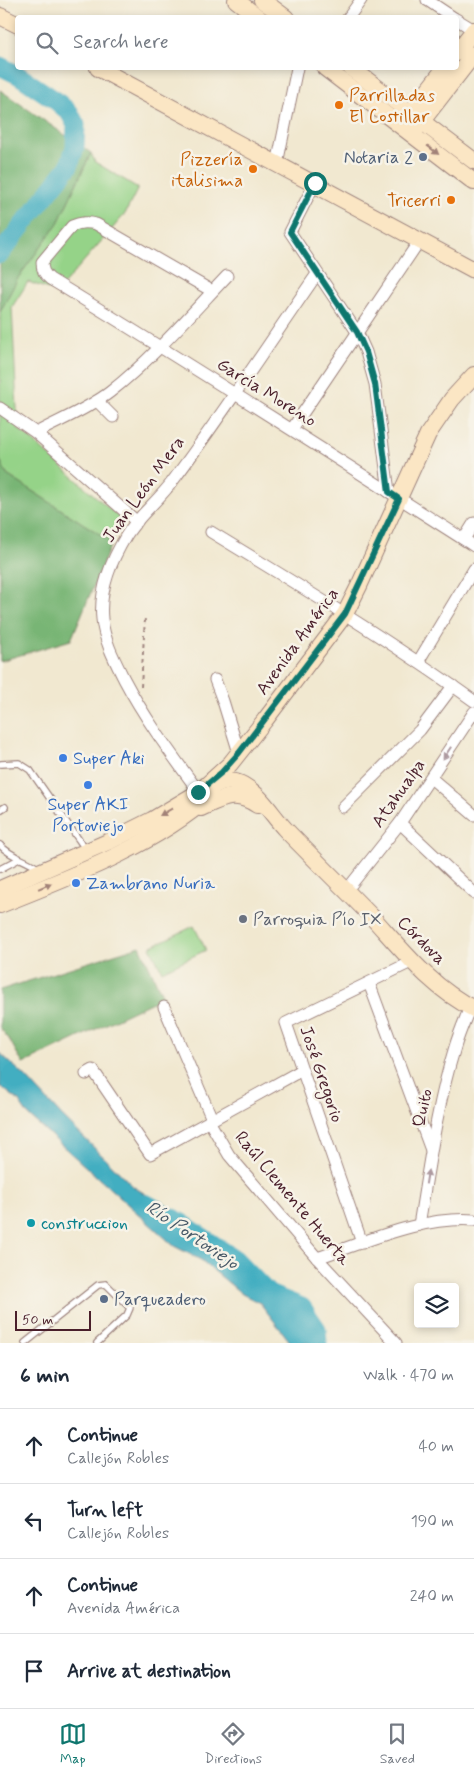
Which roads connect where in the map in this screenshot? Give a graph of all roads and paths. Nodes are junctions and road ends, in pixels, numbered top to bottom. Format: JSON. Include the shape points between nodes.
{"nodes":[{"id":1,"x":236,"y":0,"type":"edge"},
{"id":2,"x":262,"y":0,"type":"edge"},
{"id":3,"x":361,"y":0,"type":"edge"},
{"id":4,"x":427,"y":0,"type":"edge"},
{"id":5,"x":255,"y":15,"type":"edge"},
{"id":6,"x":282,"y":15,"type":"edge"},
{"id":7,"x":350,"y":15,"type":"edge"},
{"id":8,"x":450,"y":15,"type":"edge"},
{"id":9,"x":0,"y":16,"type":"edge"},
{"id":10,"x":459,"y":21,"type":"edge"},
{"id":11,"x":15,"y":24,"type":"edge"},
{"id":12,"x":474,"y":30,"type":"edge"},
{"id":13,"x":459,"y":49,"type":"edge"},
{"id":14,"x":474,"y":54,"type":"edge"},
{"id":15,"x":102,"y":70,"type":"edge"},
{"id":16,"x":297,"y":70,"type":"edge"},
{"id":17,"x":328,"y":70,"type":"edge"},
{"id":18,"x":352,"y":70,"type":"edge"},
{"id":19,"x":444,"y":70,"type":"edge"},
{"id":20,"x":411,"y":124,"type":"junction"},
{"id":21,"x":474,"y":162,"type":"edge"},
{"id":22,"x":277,"y":164,"type":"junction"},
{"id":23,"x":474,"y":182,"type":"edge"},
{"id":24,"x":315,"y":183,"type":"junction"},
{"id":25,"x":420,"y":240,"type":"junction"},
{"id":26,"x":474,"y":270,"type":"edge"},
{"id":27,"x":317,"y":274,"type":"junction"},
{"id":28,"x":227,"y":276,"type":"dead end"},
{"id":29,"x":212,"y":291,"type":"junction"},
{"id":30,"x":357,"y":332,"type":"junction"},
{"id":31,"x":160,"y":346,"type":"junction"},
{"id":32,"x":474,"y":375,"type":"edge"},
{"id":33,"x":235,"y":392,"type":"junction"},
{"id":34,"x":97,"y":401,"type":"junction"},
{"id":35,"x":0,"y":408,"type":"edge"},
{"id":36,"x":113,"y":417,"type":"dead end"},
{"id":37,"x":292,"y":428,"type":"junction"},
{"id":38,"x":36,"y":433,"type":"junction"},
{"id":39,"x":394,"y":496,"type":"junction"},
{"id":40,"x":137,"y":522,"type":"junction"},
{"id":41,"x":474,"y":523,"type":"edge"},
{"id":42,"x":211,"y":532,"type":"dead end"},
{"id":43,"x":464,"y":539,"type":"junction"},
{"id":44,"x":474,"y":546,"type":"edge"},
{"id":45,"x":474,"y":569,"type":"edge"},
{"id":46,"x":345,"y":614,"type":"junction"},
{"id":47,"x":145,"y":618,"type":"dead end"},
{"id":48,"x":418,"y":662,"type":"junction"},
{"id":49,"x":215,"y":680,"type":"dead end"},
{"id":50,"x":453,"y":686,"type":"junction"},
{"id":51,"x":474,"y":701,"type":"edge"},
{"id":52,"x":140,"y":710,"type":"junction"},
{"id":53,"x":474,"y":712,"type":"edge"},
{"id":54,"x":242,"y":753,"type":"junction"},
{"id":55,"x":1,"y":764,"type":"edge"},
{"id":56,"x":431,"y":778,"type":"junction"},
{"id":57,"x":223,"y":782,"type":"junction"},
{"id":58,"x":198,"y":792,"type":"junction"},
{"id":59,"x":263,"y":804,"type":"junction"},
{"id":60,"x":342,"y":807,"type":"dead end"},
{"id":61,"x":474,"y":815,"type":"edge"},
{"id":62,"x":175,"y":822,"type":"junction"},
{"id":63,"x":400,"y":823,"type":"junction"},
{"id":64,"x":284,"y":828,"type":"junction"},
{"id":65,"x":0,"y":845,"type":"edge"},
{"id":66,"x":87,"y":852,"type":"junction"},
{"id":67,"x":20,"y":859,"type":"junction"},
{"id":68,"x":0,"y":869,"type":"edge"},
{"id":69,"x":42,"y":872,"type":"junction"},
{"id":70,"x":0,"y":889,"type":"edge"},
{"id":71,"x":346,"y":891,"type":"junction"},
{"id":72,"x":474,"y":893,"type":"edge"},
{"id":73,"x":0,"y":905,"type":"edge"},
{"id":74,"x":414,"y":961,"type":"junction"},
{"id":75,"x":369,"y":983,"type":"junction"},
{"id":76,"x":471,"y":1005,"type":"edge"},
{"id":77,"x":164,"y":1007,"type":"dead end"},
{"id":78,"x":302,"y":1070,"type":"junction"},
{"id":79,"x":86,"y":1074,"type":"dead end"},
{"id":80,"x":211,"y":1120,"type":"junction"},
{"id":81,"x":431,"y":1150,"type":"junction"},
{"id":82,"x":474,"y":1220,"type":"edge"},
{"id":83,"x":419,"y":1225,"type":"junction"},
{"id":84,"x":362,"y":1243,"type":"junction"},
{"id":85,"x":316,"y":1258,"type":"junction"},
{"id":86,"x":25,"y":1343,"type":"edge"},
{"id":87,"x":97,"y":1343,"type":"edge"},
{"id":88,"x":396,"y":1343,"type":"edge"}],
"edges":[{"from":1,"to":5,"type":"street"},
{"from":2,"to":6,"type":"street"},
{"from":3,"to":7,"type":"street"},
{"from":4,"to":8,"type":"street"},
{"from":9,"to":11,"type":"street"},
{"from":10,"to":12,"type":"street"},
{"from":12,"to":13,"type":"street"},
{"from":14,"to":20,"type":"street"},
{"from":15,"to":22,"type":"street"},
{"from":16,"to":22,"type":"street"},
{"from":17,"to":20,"type":"street"},
{"from":18,"to":20,"type":"street"},
{"from":19,"to":20,"type":"street"},
{"from":20,"to":21,"type":"street"},
{"from":20,"to":23,"type":"street","one_way":true},
{"from":22,"to":24,"type":"street"},
{"from":24,"to":25,"type":"street"},
{"from":24,"to":27,"type":"street","via":[[290,232]]},
{"from":25,"to":26,"type":"street"},
{"from":25,"to":30,"type":"street"},
{"from":27,"to":30,"type":"street"},
{"from":27,"to":33,"type":"street","name":"Juan León Mera"},
{"from":28,"to":29,"type":"street"},
{"from":29,"to":31,"type":"street"},
{"from":29,"to":31,"type":"street","name":"García Moreno","via":[[96,224],[87,222],[72,226],[42,262],[45,275]]},
{"from":30,"to":37,"type":"street"},
{"from":30,"to":39,"type":"street","via":[[375,384]]},
{"from":31,"to":33,"type":"street","name":"García Moreno"},
{"from":31,"to":34,"type":"street"},
{"from":32,"to":39,"type":"street","name":"Avenida América","via":[[443,411]]},
{"from":33,"to":37,"type":"street","name":"García Moreno"},
{"from":33,"to":40,"type":"street","name":"Juan León Mera","via":[[172,482]]},
{"from":34,"to":36,"type":"street"},
{"from":34,"to":38,"type":"street"},
{"from":35,"to":38,"type":"street"},
{"from":37,"to":39,"type":"street","name":"García Moreno"},
{"from":38,"to":40,"type":"street"},
{"from":39,"to":43,"type":"street","name":"García Moreno"},
{"from":39,"to":46,"type":"street","name":"Avenida América"},
{"from":40,"to":52,"type":"street","name":"Juan León Mera","via":[[126,535],[112,565],[105,584],[102,609],[105,636]]},
{"from":41,"to":43,"type":"street"},
{"from":42,"to":46,"type":"street"},
{"from":43,"to":44,"type":"street","name":"García Moreno"},
{"from":45,"to":48,"type":"street"},
{"from":46,"to":48,"type":"street"},
{"from":46,"to":54,"type":"street","name":"Avenida América"},
{"from":47,"to":52,"type":"path"},
{"from":48,"to":50,"type":"street"},
{"from":49,"to":54,"type":"street"},
{"from":50,"to":51,"type":"street"},
{"from":50,"to":60,"type":"street","via":[[420,730]]},
{"from":52,"to":58,"type":"street","name":"Juan León Mera"},
{"from":53,"to":56,"type":"street","name":"Atahualpa","one_way":true},
{"from":54,"to":57,"type":"street","name":"Avenida América"},
{"from":54,"to":58,"type":"street","name":"Avenida América"},
{"from":54,"to":59,"type":"street","via":[[243,776]]},
{"from":55,"to":66,"type":"lane","via":[[19,763],[30,770]]},
{"from":56,"to":61,"type":"street"},
{"from":56,"to":63,"type":"street","name":"Atahualpa"},
{"from":57,"to":58,"type":"street"},
{"from":57,"to":59,"type":"street","name":"Córdova","via":[[233,781],[242,785]]},
{"from":57,"to":62,"type":"street","name":"Avenida América"},
{"from":58,"to":66,"type":"street","name":"Avenida América","one_way":true,"via":[[152,820]]},
{"from":59,"to":64,"type":"street","name":"Córdova"},
{"from":62,"to":64,"type":"street","name":"Córdova","via":[[225,798],[240,796],[258,805]]},
{"from":73,"to":62,"type":"street","name":"Avenida América","one_way":true,"via":[[121,853]]},
{"from":63,"to":71,"type":"street","name":"Atahualpa"},
{"from":63,"to":72,"type":"street"},
{"from":64,"to":71,"type":"street","name":"Córdova"},
{"from":65,"to":67,"type":"lane"},
{"from":66,"to":69,"type":"street","name":"Avenida América"},
{"from":67,"to":68,"type":"lane"},
{"from":67,"to":69,"type":"lane"},
{"from":69,"to":70,"type":"street","name":"Avenida América"},
{"from":71,"to":74,"type":"street","name":"Córdova"},
{"from":74,"to":75,"type":"street","name":"José Gregorio"},
{"from":74,"to":76,"type":"street","name":"Córdova","via":[[437,984]]},
{"from":75,"to":78,"type":"street","name":"José Gregorio","via":[[286,1023]]},
{"from":75,"to":81,"type":"street"},
{"from":76,"to":81,"type":"street","name":"Quito","via":[[446,1080]]},
{"from":77,"to":80,"type":"street","name":"Raúl Clemente Huerta"},
{"from":78,"to":80,"type":"street"},
{"from":78,"to":84,"type":"street","name":"José Gregorio"},
{"from":79,"to":80,"type":"street","via":[[93,1070],[150,1154]]},
{"from":80,"to":85,"type":"street","name":"Raúl Clemente Huerta","via":[[230,1155]]},
{"from":83,"to":81,"type":"street","name":"Quito","one_way":true},
{"from":82,"to":83,"type":"street"},
{"from":83,"to":84,"type":"street"},
{"from":84,"to":85,"type":"street"},
{"from":85,"to":88,"type":"street","name":"Raúl Clemente Huerta"},
{"from":86,"to":87,"type":"lane","via":[[98,1285],[106,1284],[130,1308],[127,1315]]}]}
